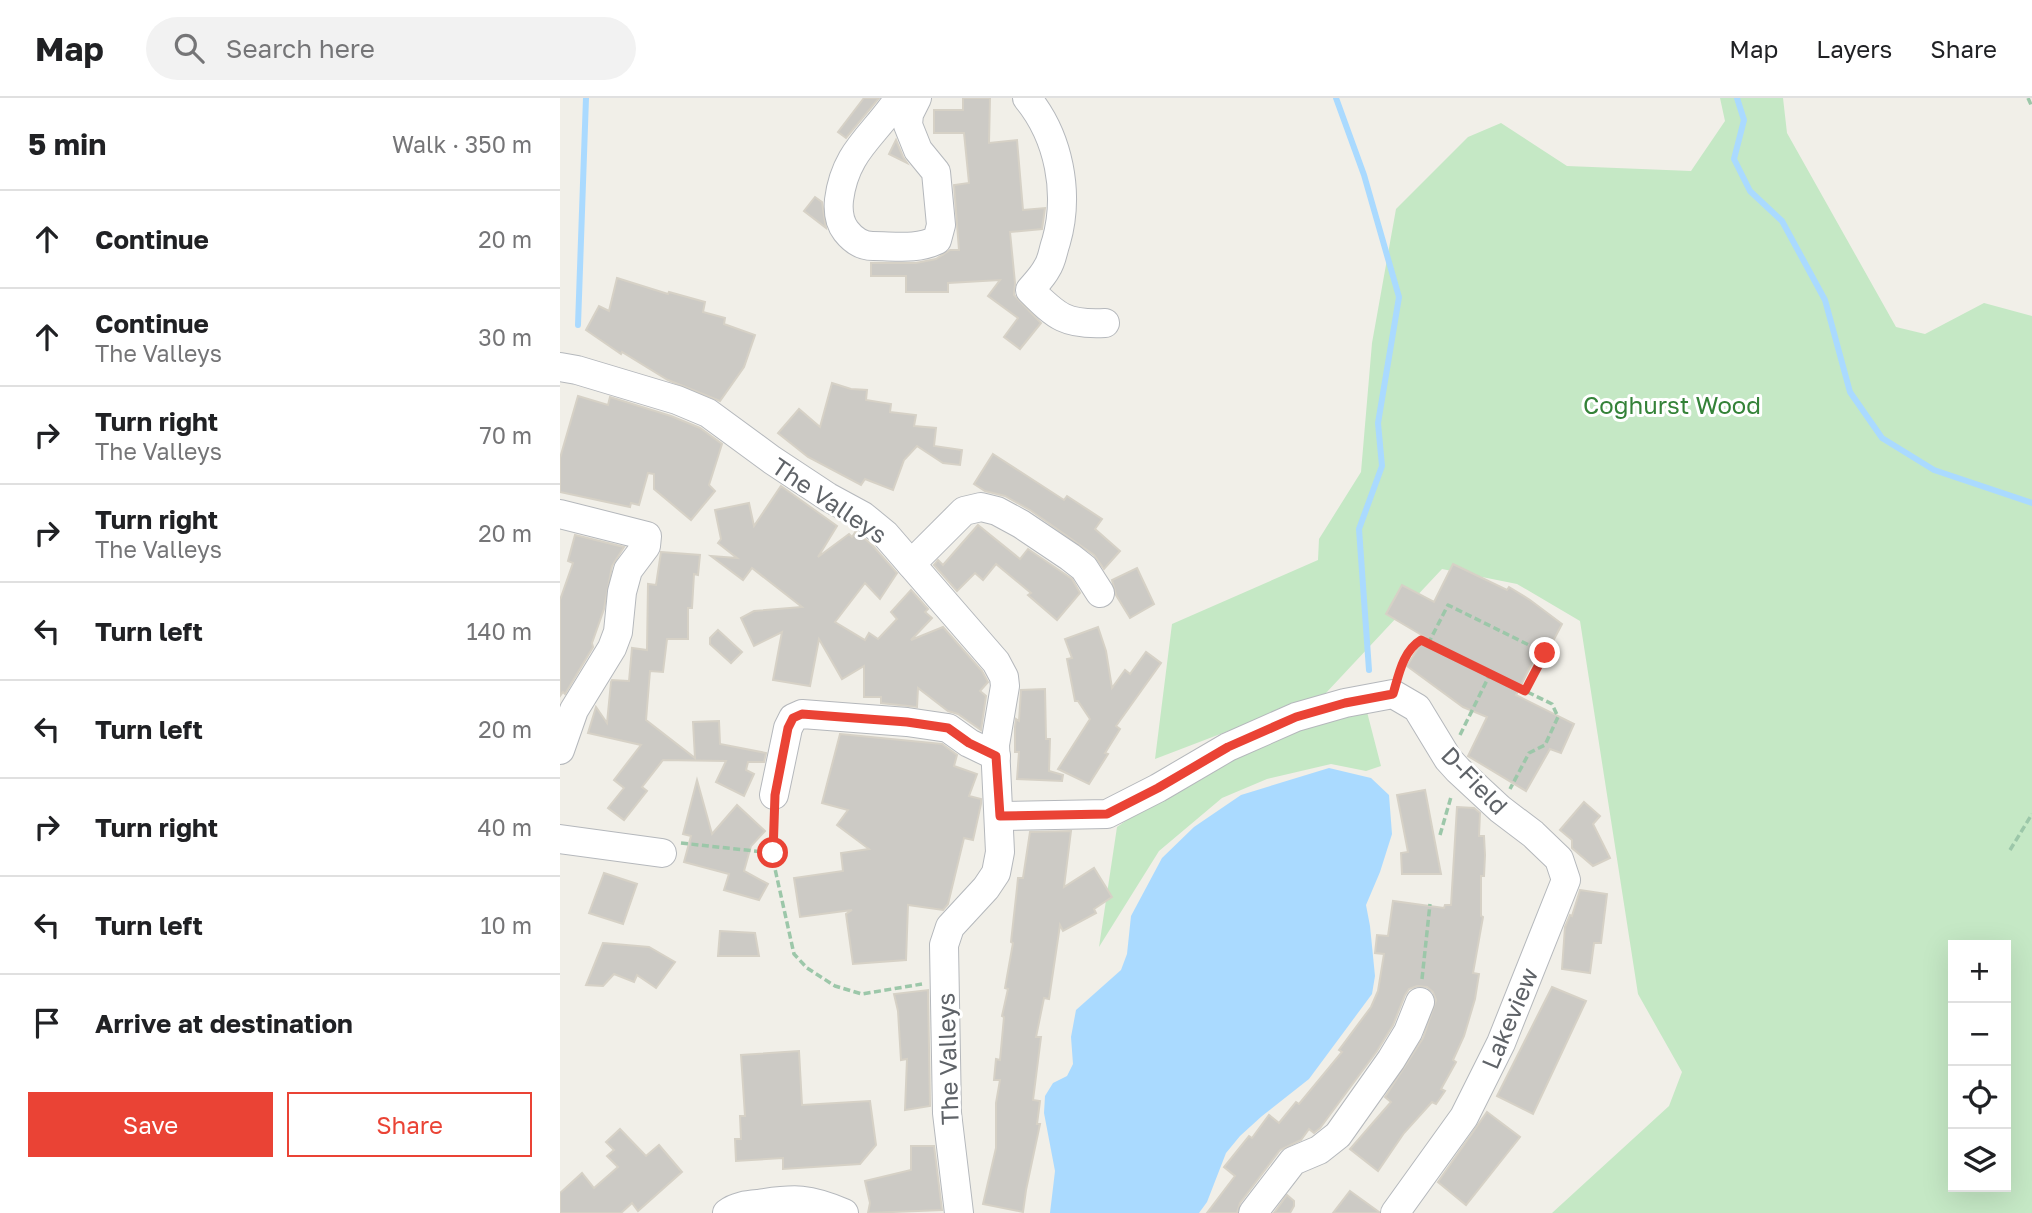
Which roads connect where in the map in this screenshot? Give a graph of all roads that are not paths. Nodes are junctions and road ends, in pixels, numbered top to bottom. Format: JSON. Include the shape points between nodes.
{"nodes":[{"id":1,"x":899,"y":98,"type":"edge"},
{"id":2,"x":917,"y":98,"type":"edge"},
{"id":3,"x":1027,"y":98,"type":"edge"},
{"id":4,"x":1105,"y":323,"type":"dead end"},
{"id":5,"x":569,"y":368,"type":"edge"},
{"id":6,"x":560,"y":514,"type":"edge"},
{"id":7,"x":911,"y":564,"type":"junction"},
{"id":8,"x":1100,"y":593,"type":"dead end"},
{"id":9,"x":560,"y":750,"type":"edge"},
{"id":10,"x":996,"y":756,"type":"junction"},
{"id":11,"x":775,"y":795,"type":"road end"},
{"id":12,"x":1000,"y":816,"type":"junction"},
{"id":13,"x":1533,"y":834,"type":"joint"},
{"id":14,"x":560,"y":839,"type":"edge"},
{"id":15,"x":662,"y":853,"type":"road end"},
{"id":16,"x":1420,"y":1002,"type":"road end"},
{"id":17,"x":1400,"y":1205,"type":"edge"},
{"id":18,"x":727,"y":1213,"type":"edge"},
{"id":19,"x":844,"y":1213,"type":"edge"},
{"id":20,"x":959,"y":1213,"type":"edge"},
{"id":21,"x":1253,"y":1213,"type":"edge"}],
"edges":[{"from":1,"to":2,"type":"street","via":[[846,167],[840,191],[841,225],[865,246],[924,247],[937,240],[941,225],[936,172],[918,150],[908,125]]},
{"from":3,"to":4,"type":"street","via":[[1042,117],[1057,154],[1062,190],[1061,224],[1048,267],[1030,289],[1050,310],[1078,324]]},
{"from":5,"to":7,"type":"street","name":"The Valleys","via":[[708,413],[828,498],[863,516],[886,534]]},
{"from":6,"to":9,"type":"street","via":[[647,536],[646,546],[628,570],[612,648],[574,709]]},
{"from":7,"to":8,"type":"street","via":[[964,511],[981,507],[1021,524],[1070,556]]},
{"from":7,"to":10,"type":"street","name":"The Valleys","via":[[1004,677]]},
{"from":10,"to":11,"type":"street","via":[[948,728],[802,714],[793,718],[788,728]]},
{"from":10,"to":12,"type":"street","name":"The Valleys"},
{"from":12,"to":13,"type":"street","name":"D-Field","via":[[1107,814],[1228,747],[1296,717],[1393,694],[1417,708],[1453,764]]},
{"from":12,"to":20,"type":"street","name":"The Valleys","via":[[996,873],[950,927],[944,946],[947,1113]]},
{"from":13,"to":17,"type":"street","name":"Lakeview","via":[[1559,859],[1566,880],[1501,1043],[1464,1117]]},
{"from":14,"to":15,"type":"street"},
{"from":16,"to":21,"type":"street","via":[[1408,1032],[1338,1135],[1293,1161]]},
{"from":18,"to":19,"type":"street","via":[[793,1198]]}]}
